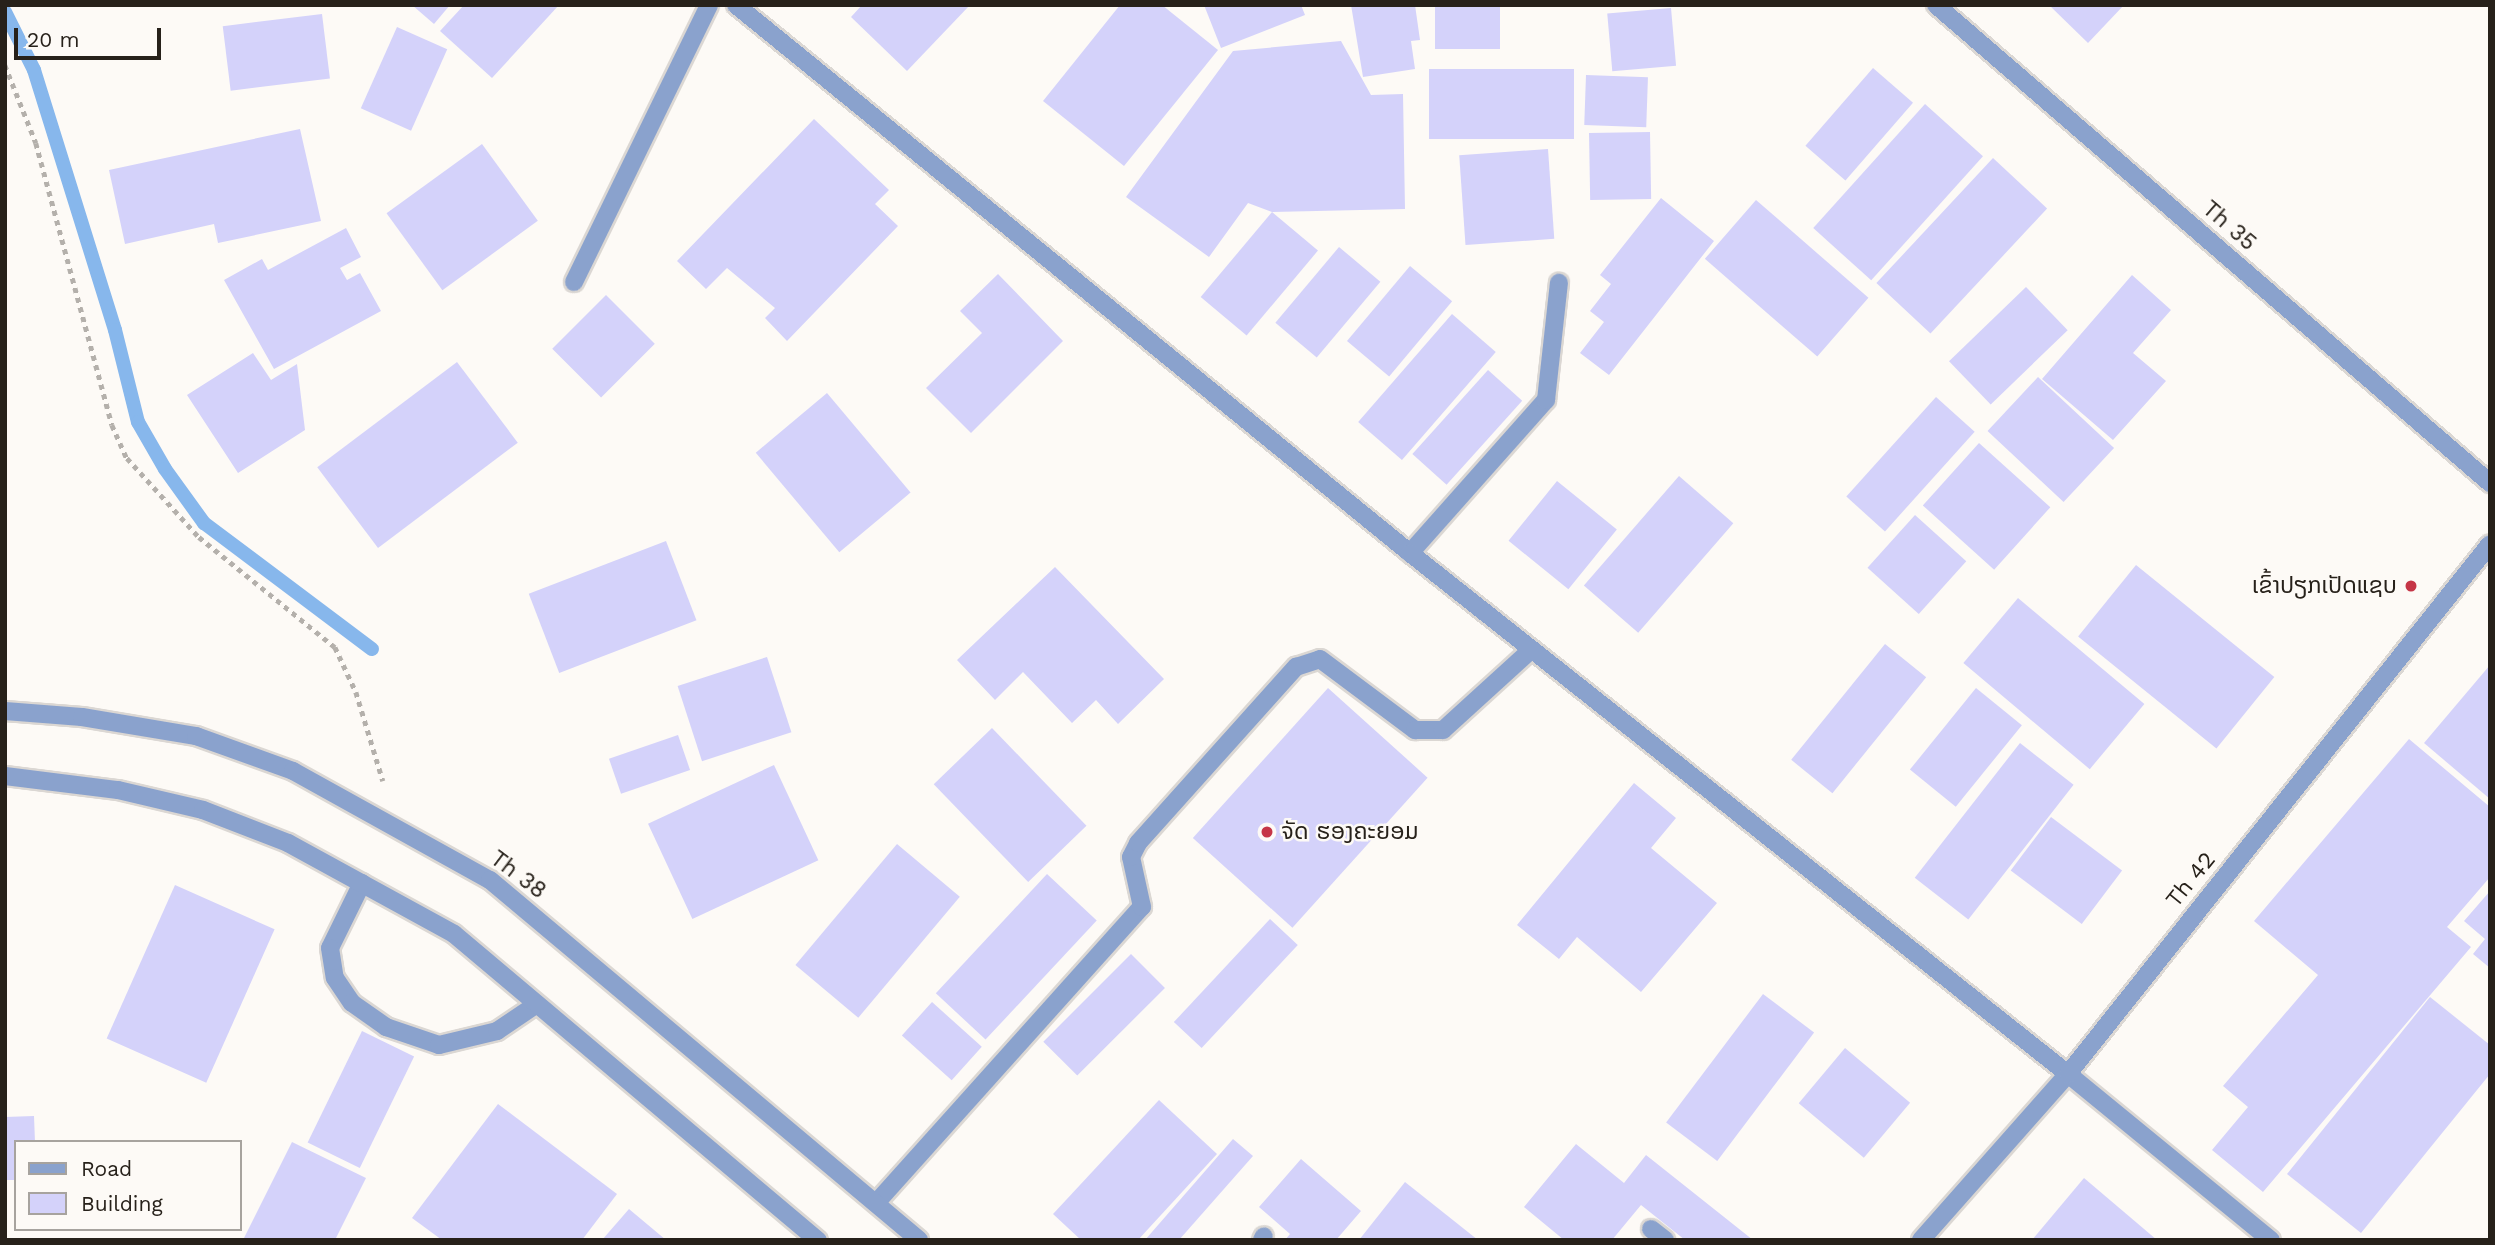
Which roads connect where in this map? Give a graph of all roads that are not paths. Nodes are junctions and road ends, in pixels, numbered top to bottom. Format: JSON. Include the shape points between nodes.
{"nodes":[{"id":1,"x":709,"y":5,"type":"edge"},
{"id":2,"x":736,"y":5,"type":"edge"},
{"id":3,"x":1936,"y":5,"type":"edge"},
{"id":4,"x":574,"y":282,"type":"dead end"},
{"id":5,"x":1559,"y":283,"type":"dead end"},
{"id":6,"x":2490,"y":483,"type":"edge"},
{"id":7,"x":2490,"y":544,"type":"edge"},
{"id":8,"x":1410,"y":553,"type":"junction"},
{"id":9,"x":1531,"y":650,"type":"junction"},
{"id":10,"x":5,"y":711,"type":"edge"},
{"id":11,"x":5,"y":776,"type":"edge"},
{"id":12,"x":362,"y":883,"type":"junction"},
{"id":13,"x":537,"y":1004,"type":"junction"},
{"id":14,"x":2068,"y":1074,"type":"junction"},
{"id":15,"x":876,"y":1203,"type":"junction"},
{"id":16,"x":818,"y":1240,"type":"edge"},
{"id":17,"x":919,"y":1240,"type":"edge"},
{"id":18,"x":1921,"y":1240,"type":"edge"},
{"id":19,"x":2271,"y":1240,"type":"edge"}],
"edges":[{"from":1,"to":4,"type":"street"},
{"from":2,"to":8,"type":"street"},
{"from":3,"to":6,"type":"street","name":"Th 35"},
{"from":5,"to":8,"type":"street","via":[[1546,400]]},
{"from":7,"to":14,"type":"street","name":"Th 42"},
{"from":8,"to":9,"type":"street"},
{"from":9,"to":14,"type":"street"},
{"from":9,"to":15,"type":"street","via":[[1443,730],[1415,730],[1320,659],[1296,667],[1138,843],[1131,857],[1142,907]]},
{"from":10,"to":15,"type":"street","name":"Th 38","via":[[82,717],[196,736],[293,771],[490,880]]},
{"from":11,"to":12,"type":"street","via":[[118,790],[203,810],[288,843]]},
{"from":12,"to":13,"type":"street","via":[[454,934]]},
{"from":12,"to":13,"type":"street","via":[[330,948],[333,968],[352,1003],[386,1027],[439,1045],[497,1031]]},
{"from":13,"to":16,"type":"street"},
{"from":14,"to":18,"type":"street","name":"Th 42"},
{"from":14,"to":19,"type":"street"},
{"from":15,"to":17,"type":"street","name":"Th 38"}]}
